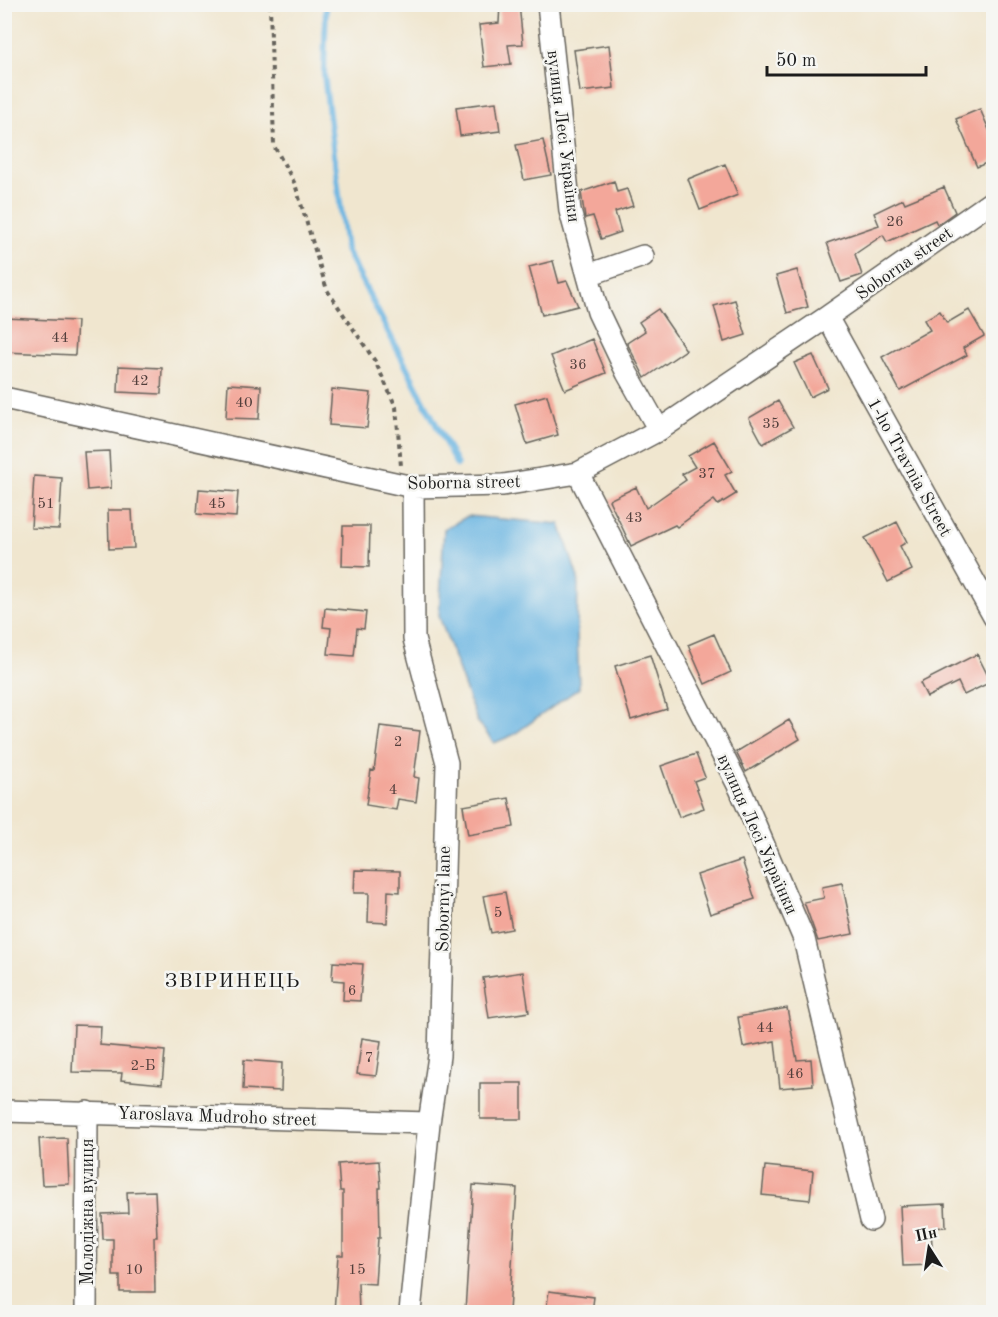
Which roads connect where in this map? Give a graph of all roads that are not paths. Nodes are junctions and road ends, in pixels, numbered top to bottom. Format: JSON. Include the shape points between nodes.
{"nodes":[{"id":1,"x":548,"y":4,"type":"edge"},
{"id":2,"x":993,"y":200,"type":"edge"},
{"id":3,"x":644,"y":256,"type":"dead end"},
{"id":4,"x":588,"y":275,"type":"junction"},
{"id":5,"x":827,"y":317,"type":"junction"},
{"id":6,"x":4,"y":398,"type":"edge"},
{"id":7,"x":659,"y":430,"type":"junction"},
{"id":8,"x":578,"y":473,"type":"junction"},
{"id":9,"x":406,"y":486,"type":"junction"},
{"id":10,"x":993,"y":617,"type":"edge"},
{"id":11,"x":4,"y":1111,"type":"edge"},
{"id":12,"x":87,"y":1112,"type":"junction"},
{"id":13,"x":429,"y":1123,"type":"junction"},
{"id":14,"x":871,"y":1220,"type":"dead end"},
{"id":15,"x":86,"y":1312,"type":"edge"},
{"id":16,"x":410,"y":1312,"type":"edge"}],
"edges":[{"from":1,"to":4,"type":"street","name":"вулиця Лесі Українки","via":[[570,211]]},
{"from":2,"to":5,"type":"street","name":"Soborna street"},
{"from":3,"to":4,"type":"street"},
{"from":4,"to":7,"type":"street","name":"вулиця Лесі Українки","via":[[598,312]]},
{"from":5,"to":7,"type":"street","name":"Soborna street"},
{"from":5,"to":10,"type":"street","name":"1-ho Travnia Street"},
{"from":6,"to":9,"type":"street","name":"Soborna street"},
{"from":7,"to":8,"type":"street","name":"Soborna street"},
{"from":8,"to":9,"type":"street","name":"Soborna street","via":[[503,485]]},
{"from":8,"to":14,"type":"street","name":"вулиця Лесі Українки","via":[[740,789],[804,939]]},
{"from":9,"to":13,"type":"street","name":"Sobornyi lane","via":[[414,639],[447,764],[439,1056]]},
{"from":11,"to":12,"type":"street","name":"Yaroslava Mudroho street"},
{"from":12,"to":13,"type":"street","name":"Yaroslava Mudroho street"},
{"from":12,"to":15,"type":"street","name":"Молодіжна вулиця"},
{"from":13,"to":16,"type":"street","name":"Sobornyi lane"}]}
